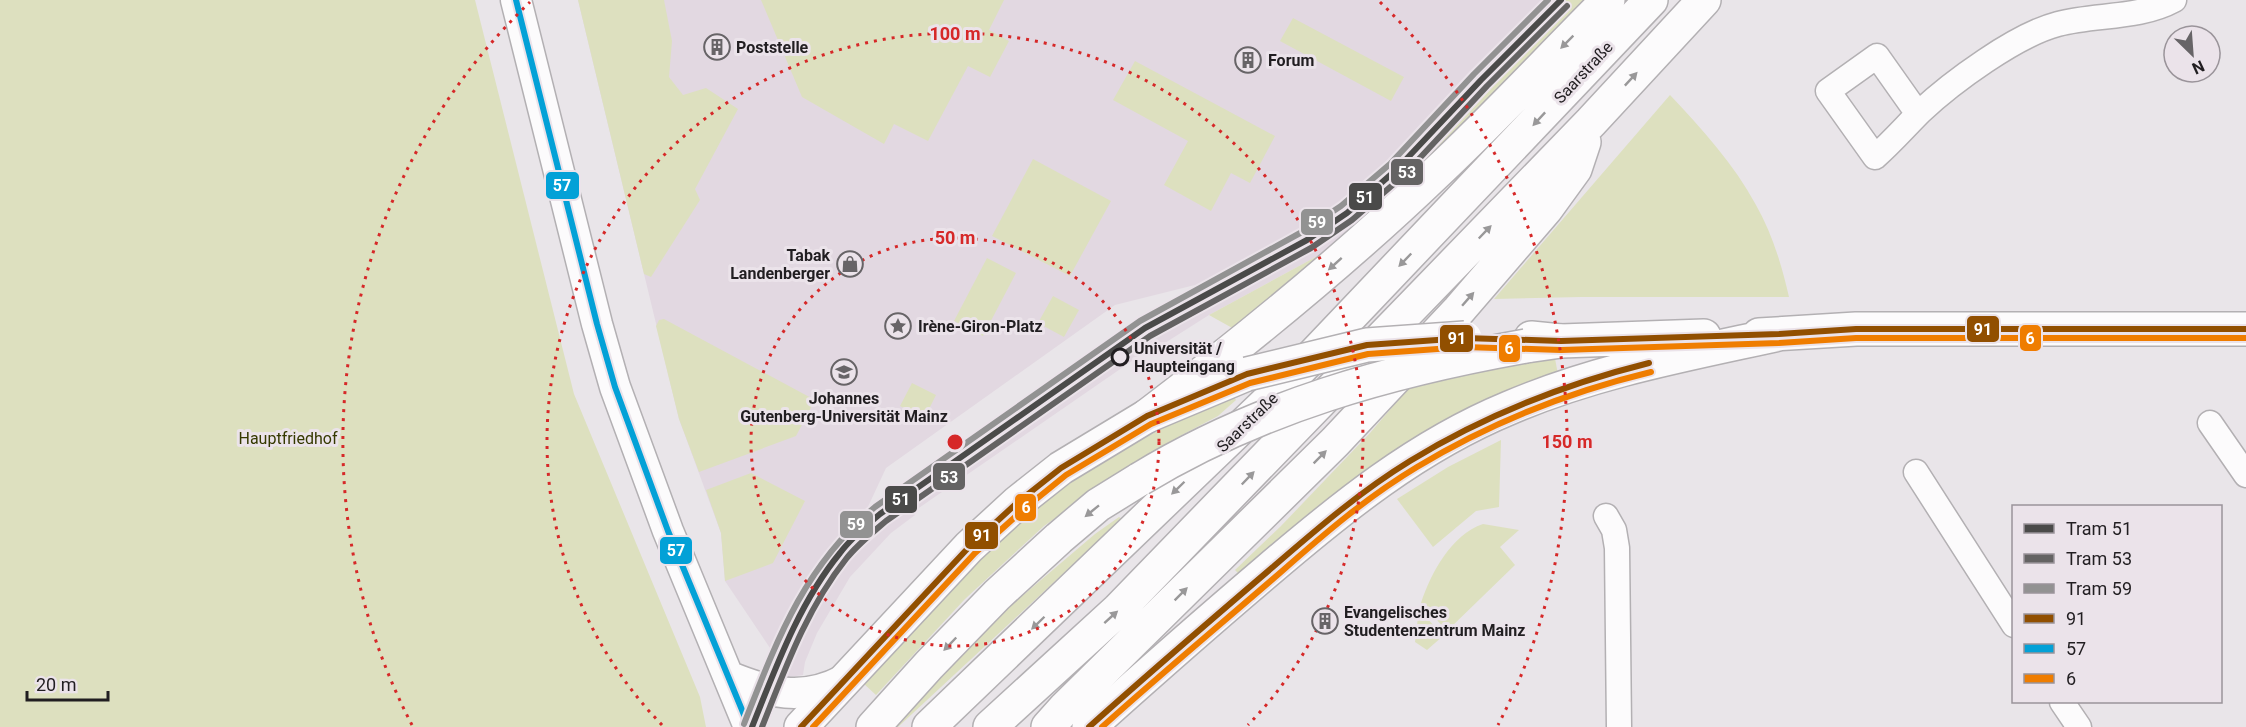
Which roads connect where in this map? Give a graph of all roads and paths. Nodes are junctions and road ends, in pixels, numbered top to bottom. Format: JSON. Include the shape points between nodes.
{"nodes":[{"id":1,"x":516,"y":0,"type":"edge"},
{"id":2,"x":1608,"y":0,"type":"edge"},
{"id":3,"x":1651,"y":0,"type":"edge"},
{"id":4,"x":1704,"y":0,"type":"edge"},
{"id":5,"x":2174,"y":0,"type":"edge"},
{"id":6,"x":1918,"y":114,"type":"dead end"},
{"id":7,"x":1591,"y":122,"type":"junction"},
{"id":8,"x":2246,"y":329,"type":"edge"},
{"id":9,"x":1779,"y":334,"type":"junction"},
{"id":10,"x":1540,"y":342,"type":"junction"},
{"id":11,"x":1147,"y":416,"type":"junction"},
{"id":12,"x":2210,"y":423,"type":"dead end"},
{"id":13,"x":1916,"y":472,"type":"dead end"},
{"id":14,"x":2246,"y":475,"type":"edge"},
{"id":15,"x":1606,"y":516,"type":"dead end"},
{"id":16,"x":2012,"y":623,"type":"edge"},
{"id":17,"x":844,"y":680,"type":"junction"},
{"id":18,"x":2063,"y":703,"type":"edge"},
{"id":19,"x":738,"y":708,"type":"edge"},
{"id":20,"x":801,"y":727,"type":"edge"},
{"id":21,"x":873,"y":727,"type":"edge"},
{"id":22,"x":929,"y":727,"type":"edge"},
{"id":23,"x":990,"y":727,"type":"edge"},
{"id":24,"x":1048,"y":727,"type":"edge"},
{"id":25,"x":1089,"y":727,"type":"edge"},
{"id":26,"x":1619,"y":727,"type":"edge"},
{"id":27,"x":2079,"y":727,"type":"edge"}],
"edges":[{"from":1,"to":19,"type":"street","via":[[615,387]]},
{"from":2,"to":11,"type":"main road","one_way":true,"via":[[1428,182],[1249,338]]},
{"from":3,"to":22,"type":"main road","name":"Saarstraße","one_way":true,"via":[[1282,388]]},
{"from":7,"to":4,"type":"main road","one_way":true},
{"from":5,"to":6,"type":"street","via":[[2157,9],[2037,31],[1944,90]]},
{"from":23,"to":7,"type":"main road","one_way":true,"via":[[1119,610]]},
{"from":24,"to":7,"type":"main road","one_way":true,"via":[[1335,442],[1459,310],[1546,209],[1575,169]]},
{"from":8,"to":9,"type":"main road","via":[[1856,329]]},
{"from":9,"to":10,"type":"main road"},
{"from":9,"to":25,"type":"main road","via":[[1633,366],[1570,385],[1508,408],[1426,450],[1377,481],[1312,533]]},
{"from":10,"to":11,"type":"main road","bridge":true,"via":[[1465,338],[1367,345],[1247,374]]},
{"from":10,"to":21,"type":"main road","one_way":true,"bridge":true,"via":[[1362,382],[1286,408],[1140,478],[1098,505],[1041,555]]},
{"from":11,"to":17,"type":"main road","via":[[1061,468],[1018,502],[969,547]]},
{"from":12,"to":14,"type":"street"},
{"from":13,"to":16,"type":"street"},
{"from":15,"to":26,"type":"street","via":[[1614,530],[1617,548]]},
{"from":17,"to":19,"type":"street","via":[[802,694],[767,690]]},
{"from":17,"to":20,"type":"main road"},
{"from":18,"to":27,"type":"street"}]}
